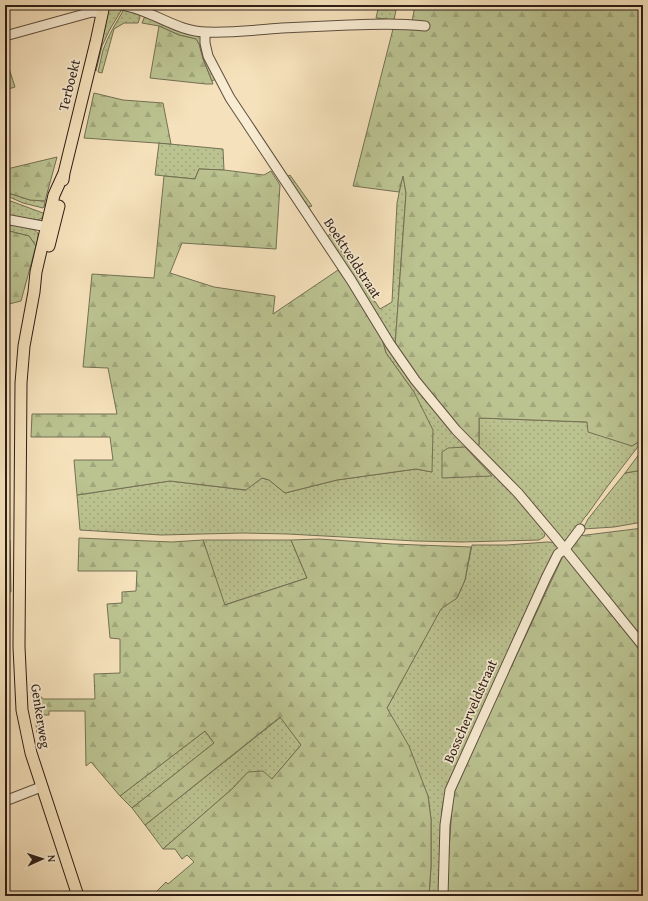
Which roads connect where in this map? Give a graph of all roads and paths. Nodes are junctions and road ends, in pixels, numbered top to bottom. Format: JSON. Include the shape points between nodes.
{"nodes":[{"id":1,"x":124,"y":5,"type":"edge"},
{"id":2,"x":103,"y":9,"type":"edge"},
{"id":3,"x":425,"y":26,"type":"dead end"},
{"id":4,"x":205,"y":32,"type":"junction"},
{"id":5,"x":5,"y":36,"type":"edge"},
{"id":6,"x":5,"y":219,"type":"edge"},
{"id":7,"x":50,"y":228,"type":"junction"},
{"id":8,"x":580,"y":529,"type":"dead end"},
{"id":9,"x":20,"y":534,"type":"joint"},
{"id":10,"x":564,"y":549,"type":"junction"},
{"id":11,"x":643,"y":646,"type":"edge"},
{"id":12,"x":37,"y":788,"type":"junction"},
{"id":13,"x":5,"y":801,"type":"edge"},
{"id":14,"x":78,"y":896,"type":"edge"},
{"id":15,"x":443,"y":896,"type":"edge"}],
"edges":[{"from":1,"to":4,"type":"street","via":[[184,29]]},
{"from":2,"to":5,"type":"street"},
{"from":2,"to":7,"type":"main road","name":"Terboekt","via":[[64,173],[54,195]]},
{"from":3,"to":4,"type":"street","via":[[385,23]]},
{"from":4,"to":10,"type":"street","name":"Boektveldstraat","via":[[208,56],[230,98],[351,280],[390,344],[456,430],[518,493]]},
{"from":6,"to":7,"type":"street"},
{"from":7,"to":9,"type":"main road","name":"Terboekt","via":[[36,272],[22,362]]},
{"from":8,"to":10,"type":"street","name":"Bosscherveldstraat"},
{"from":9,"to":12,"type":"main road","name":"Genkerweg","via":[[19,647],[22,710]]},
{"from":10,"to":11,"type":"street","name":"Boektveldstraat"},
{"from":10,"to":15,"type":"street","name":"Bosscherveldstraat","via":[[558,554],[546,578],[450,790],[444,825]]},
{"from":12,"to":13,"type":"street"},
{"from":12,"to":14,"type":"main road","name":"Genkerweg"}]}
